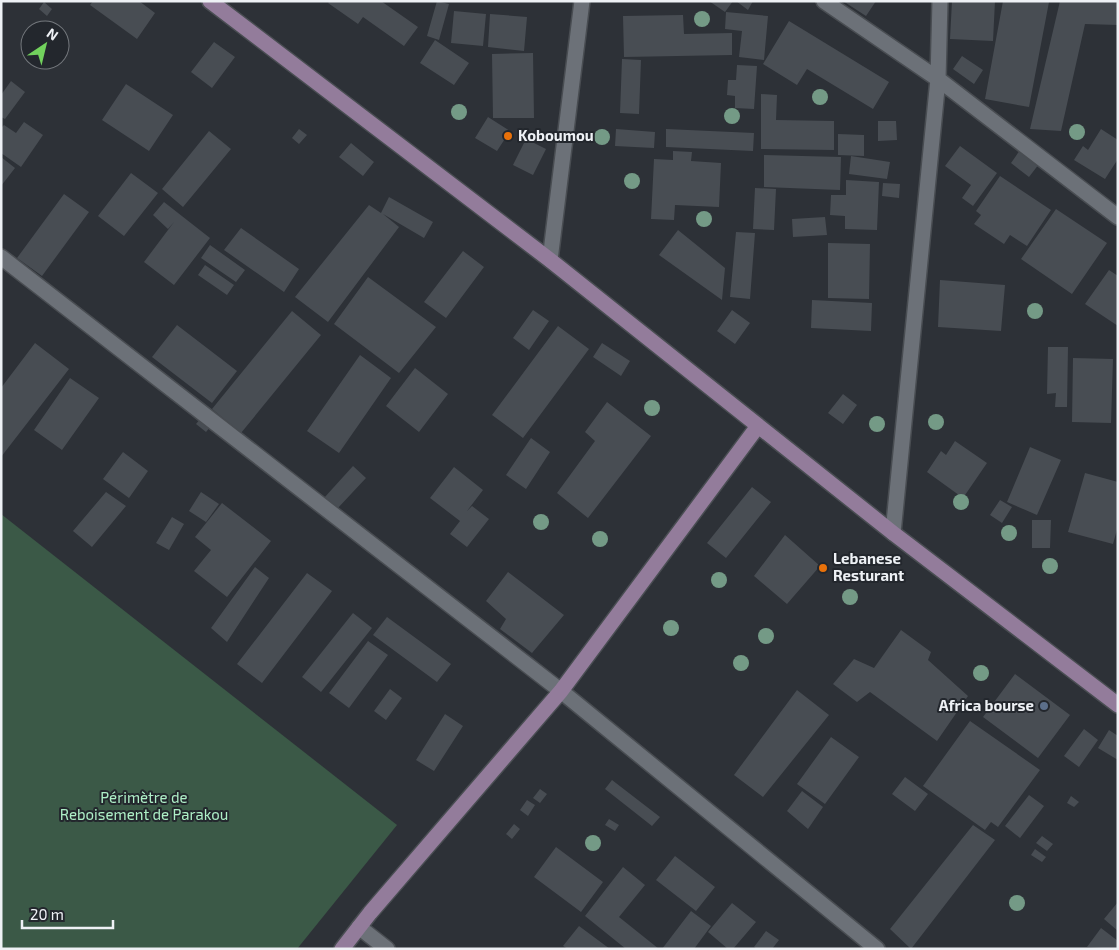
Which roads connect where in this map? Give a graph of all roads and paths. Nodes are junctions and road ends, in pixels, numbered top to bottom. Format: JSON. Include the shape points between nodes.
{"nodes":[{"id":1,"x":210,"y":1,"type":"edge"},
{"id":2,"x":582,"y":1,"type":"edge"},
{"id":3,"x":824,"y":1,"type":"edge"},
{"id":4,"x":940,"y":1,"type":"edge"},
{"id":5,"x":938,"y":79,"type":"junction"},
{"id":6,"x":1118,"y":217,"type":"edge"},
{"id":7,"x":1,"y":257,"type":"edge"},
{"id":8,"x":550,"y":260,"type":"junction"},
{"id":9,"x":758,"y":426,"type":"junction"},
{"id":10,"x":894,"y":533,"type":"junction"},
{"id":11,"x":561,"y":691,"type":"junction"},
{"id":12,"x":1118,"y":705,"type":"edge"},
{"id":13,"x":360,"y":927,"type":"junction"},
{"id":14,"x":342,"y":949,"type":"edge"},
{"id":15,"x":387,"y":949,"type":"edge"},
{"id":16,"x":877,"y":949,"type":"edge"}],
"edges":[{"from":1,"to":8,"type":"street"},
{"from":2,"to":8,"type":"street"},
{"from":3,"to":5,"type":"street"},
{"from":4,"to":5,"type":"street"},
{"from":5,"to":6,"type":"street"},
{"from":5,"to":10,"type":"street"},
{"from":7,"to":11,"type":"street"},
{"from":8,"to":9,"type":"street"},
{"from":9,"to":10,"type":"street"},
{"from":9,"to":11,"type":"street"},
{"from":10,"to":12,"type":"street"},
{"from":11,"to":13,"type":"street"},
{"from":11,"to":16,"type":"street"},
{"from":13,"to":14,"type":"street"},
{"from":13,"to":15,"type":"street"}]}
